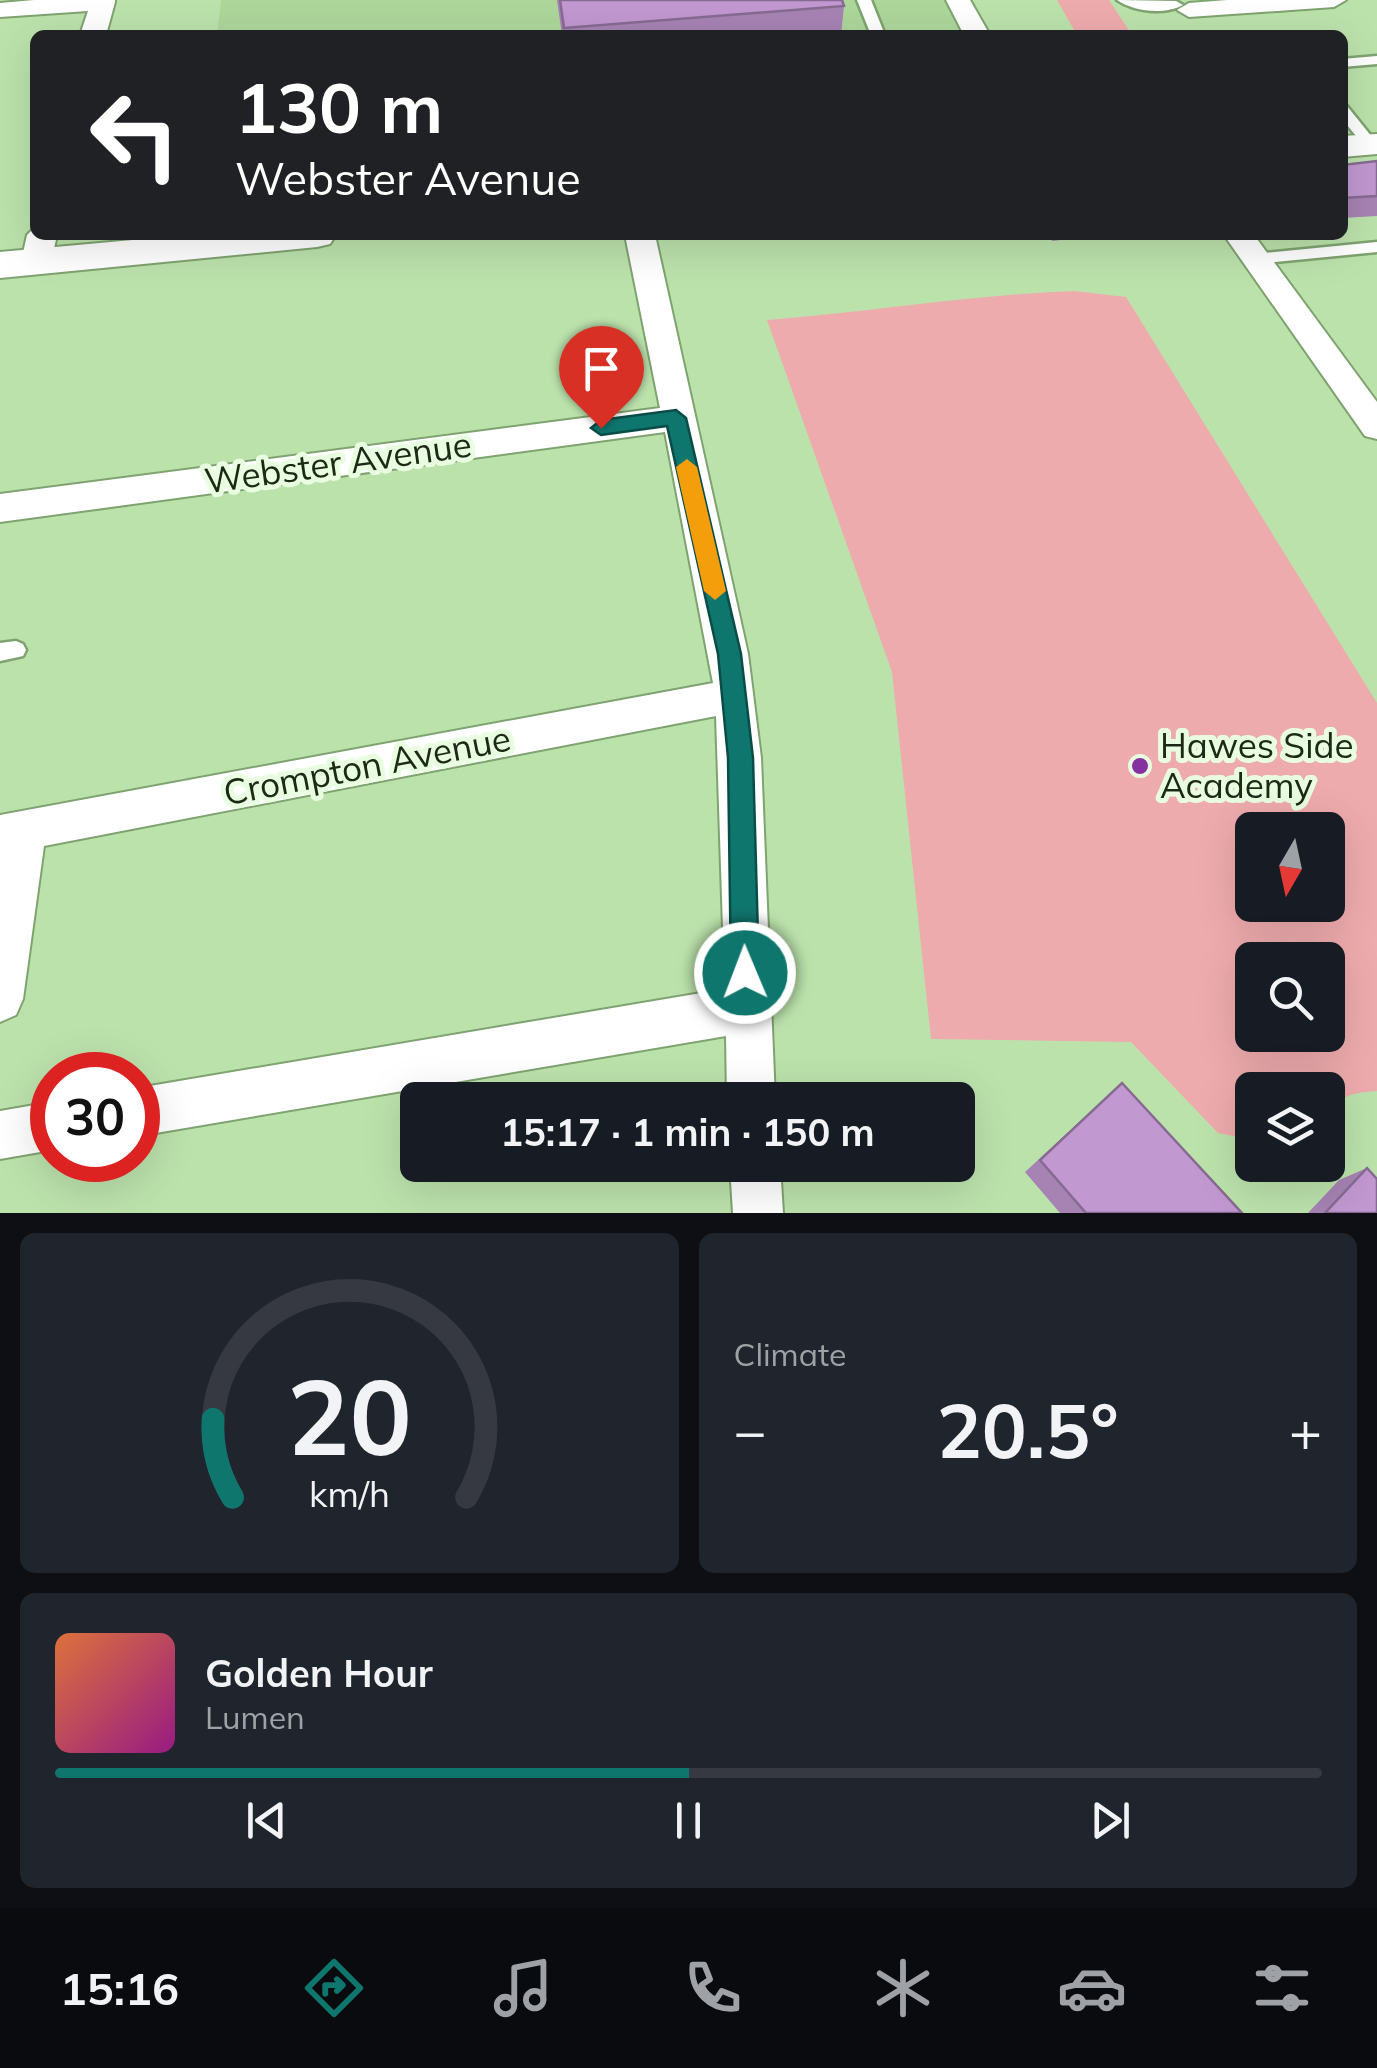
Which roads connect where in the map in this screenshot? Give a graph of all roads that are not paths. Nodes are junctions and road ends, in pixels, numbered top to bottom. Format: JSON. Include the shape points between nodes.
{"nodes":[{"id":1,"x":864,"y":0,"type":"edge"},
{"id":2,"x":958,"y":0,"type":"edge"},
{"id":3,"x":1124,"y":0,"type":"edge"},
{"id":4,"x":1334,"y":0,"type":"edge"},
{"id":5,"x":103,"y":1,"type":"edge"},
{"id":6,"x":1177,"y":5,"type":"edge"},
{"id":7,"x":0,"y":10,"type":"edge"},
{"id":8,"x":94,"y":30,"type":"edge"},
{"id":9,"x":876,"y":30,"type":"edge"},
{"id":10,"x":974,"y":30,"type":"edge"},
{"id":11,"x":1202,"y":30,"type":"edge"},
{"id":12,"x":1377,"y":60,"type":"edge"},
{"id":13,"x":1348,"y":62,"type":"edge"},
{"id":14,"x":1348,"y":119,"type":"edge"},
{"id":15,"x":1364,"y":145,"type":"edge"},
{"id":16,"x":240,"y":240,"type":"edge"},
{"id":17,"x":641,"y":240,"type":"edge"},
{"id":18,"x":1247,"y":247,"type":"edge"},
{"id":19,"x":1377,"y":247,"type":"edge"},
{"id":20,"x":26,"y":254,"type":"edge"},
{"id":21,"x":676,"y":418,"type":"junction"},
{"id":22,"x":1377,"y":427,"type":"edge"},
{"id":23,"x":0,"y":508,"type":"edge"},
{"id":24,"x":734,"y":696,"type":"junction"},
{"id":25,"x":12,"y":833,"type":"edge"},
{"id":26,"x":0,"y":999,"type":"edge"},
{"id":27,"x":746,"y":1009,"type":"junction"},
{"id":28,"x":751,"y":1082,"type":"edge"},
{"id":29,"x":160,"y":1108,"type":"edge"},
{"id":30,"x":30,"y":1130,"type":"edge"},
{"id":31,"x":0,"y":1135,"type":"edge"},
{"id":32,"x":756,"y":1182,"type":"edge"},
{"id":33,"x":758,"y":1213,"type":"edge"}],
"edges":[{"from":1,"to":9,"type":"lane"},
{"from":2,"to":10,"type":"street"},
{"from":3,"to":6,"type":"lane","via":[[1144,7]]},
{"from":4,"to":6,"type":"street"},
{"from":5,"to":7,"type":"street"},
{"from":5,"to":8,"type":"street"},
{"from":6,"to":11,"type":"street"},
{"from":12,"to":13,"type":"lane"},
{"from":14,"to":15,"type":"lane"},
{"from":16,"to":20,"type":"street"},
{"from":17,"to":21,"type":"street"},
{"from":18,"to":19,"type":"lane"},
{"from":18,"to":22,"type":"street"},
{"from":21,"to":23,"type":"street","name":"Webster Avenue"},
{"from":21,"to":24,"type":"street"},
{"from":24,"to":25,"type":"street","name":"Crompton Avenue"},
{"from":24,"to":27,"type":"street"},
{"from":25,"to":26,"type":"street"},
{"from":27,"to":28,"type":"street"},
{"from":27,"to":29,"type":"street"},
{"from":30,"to":31,"type":"street"},
{"from":32,"to":33,"type":"street"}]}
